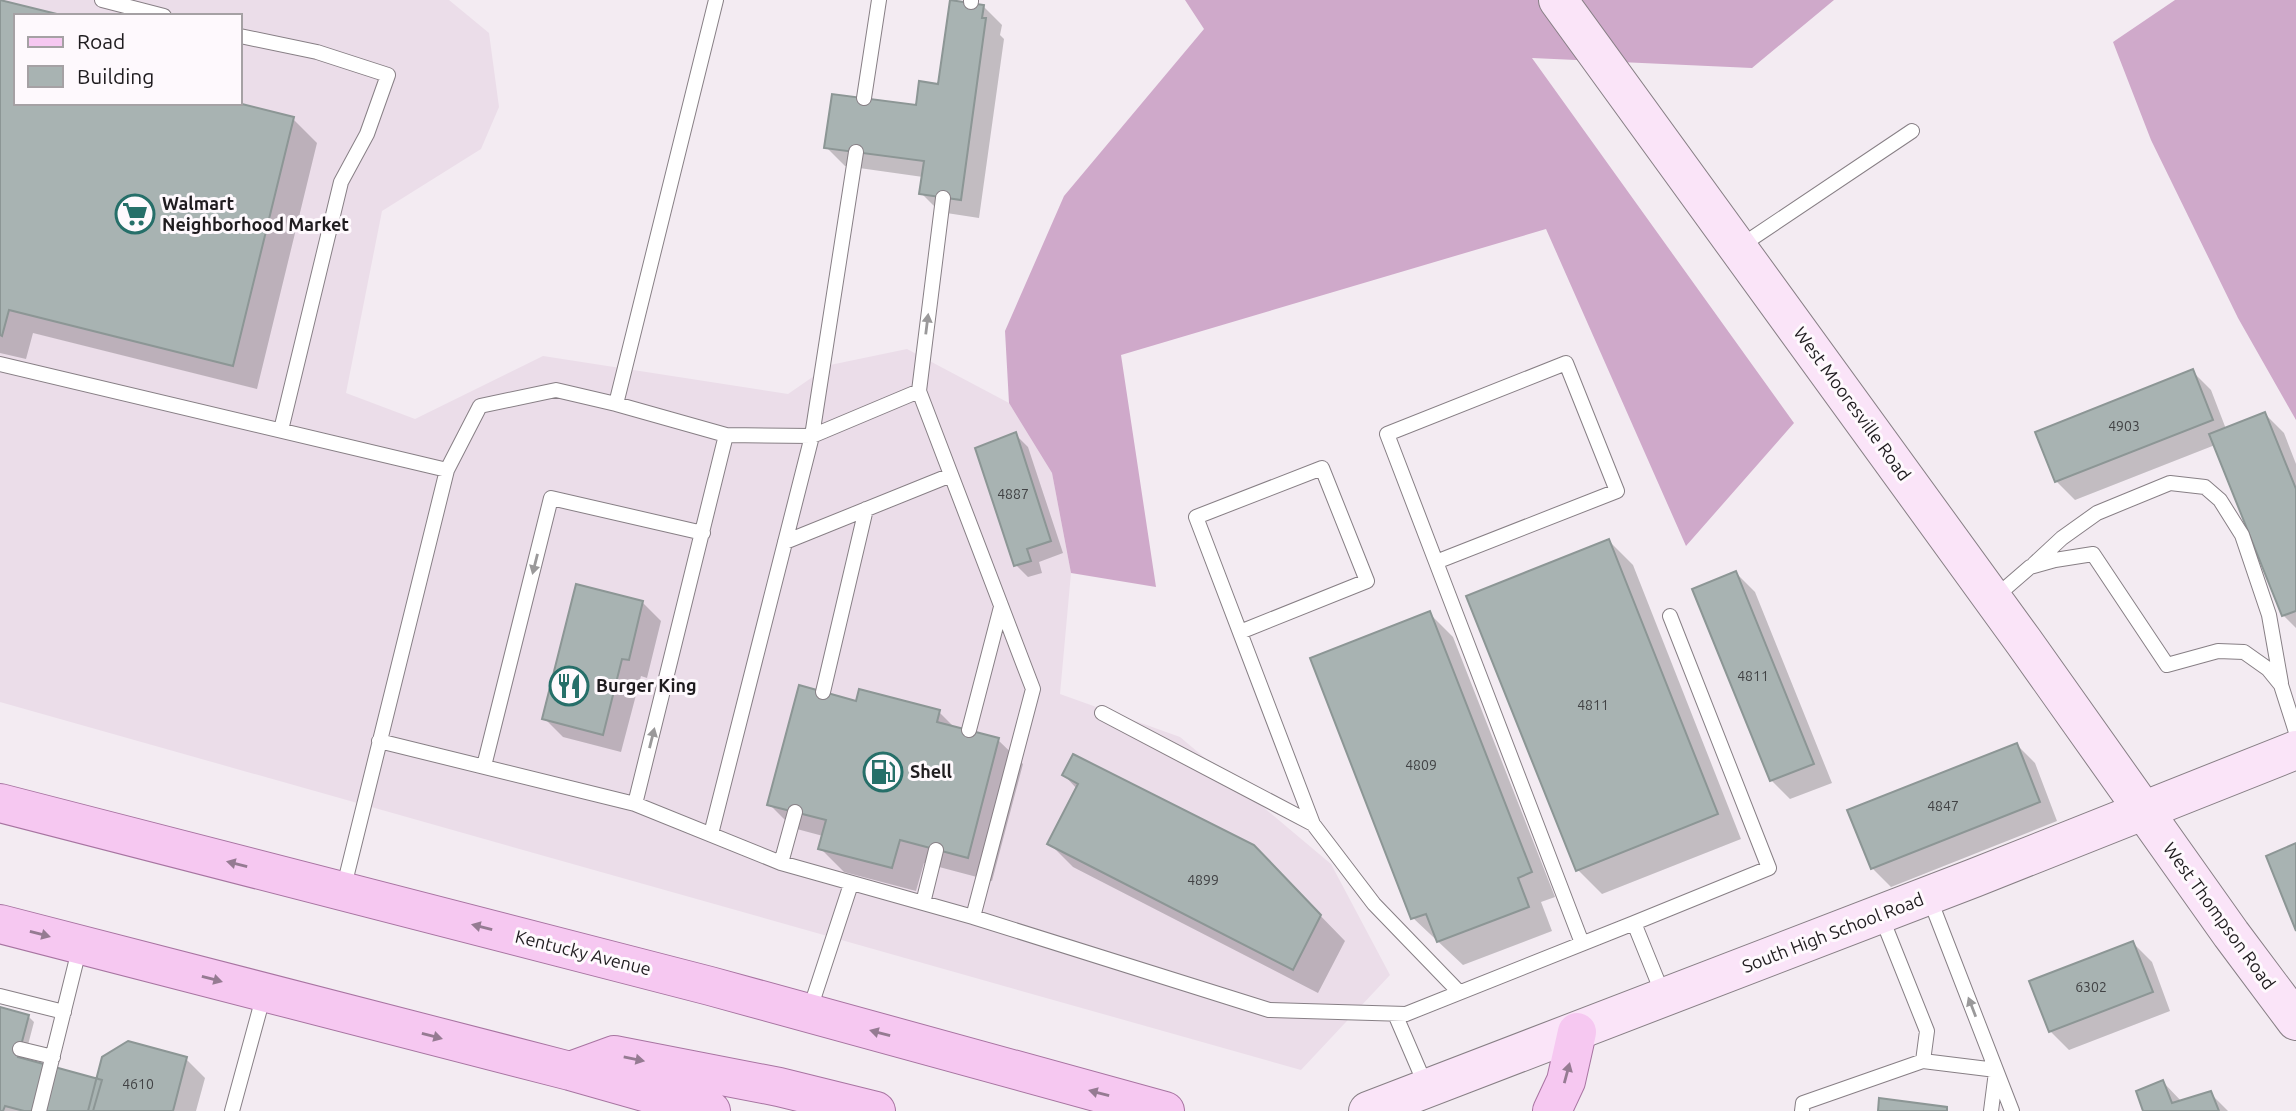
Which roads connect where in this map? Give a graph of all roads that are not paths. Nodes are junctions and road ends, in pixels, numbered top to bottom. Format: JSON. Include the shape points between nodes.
{"nodes":[{"id":1,"x":102,"y":0,"type":"edge"},
{"id":2,"x":716,"y":0,"type":"edge"},
{"id":3,"x":879,"y":0,"type":"edge"},
{"id":4,"x":1558,"y":0,"type":"edge"},
{"id":5,"x":155,"y":14,"type":"edge"},
{"id":6,"x":242,"y":36,"type":"edge"},
{"id":7,"x":864,"y":98,"type":"dead end"},
{"id":8,"x":1912,"y":131,"type":"dead end"},
{"id":9,"x":856,"y":152,"type":"dead end"},
{"id":10,"x":943,"y":198,"type":"dead end"},
{"id":11,"x":1738,"y":247,"type":"junction"},
{"id":12,"x":0,"y":365,"type":"edge"},
{"id":13,"x":919,"y":391,"type":"junction"},
{"id":14,"x":616,"y":404,"type":"junction"},
{"id":15,"x":281,"y":429,"type":"junction"},
{"id":16,"x":726,"y":435,"type":"junction"},
{"id":17,"x":812,"y":436,"type":"junction"},
{"id":18,"x":447,"y":470,"type":"junction"},
{"id":19,"x":951,"y":475,"type":"junction"},
{"id":20,"x":866,"y":509,"type":"junction"},
{"id":21,"x":704,"y":533,"type":"junction"},
{"id":22,"x":785,"y":542,"type":"junction"},
{"id":23,"x":1436,"y":562,"type":"junction"},
{"id":24,"x":2030,"y":567,"type":"junction"},
{"id":25,"x":1993,"y":599,"type":"junction"},
{"id":26,"x":1001,"y":607,"type":"junction"},
{"id":27,"x":1670,"y":616,"type":"dead end"},
{"id":28,"x":1240,"y":632,"type":"junction"},
{"id":29,"x":2281,"y":685,"type":"junction"},
{"id":30,"x":823,"y":692,"type":"dead end"},
{"id":31,"x":1102,"y":713,"type":"dead end"},
{"id":32,"x":969,"y":730,"type":"dead end"},
{"id":33,"x":2296,"y":732,"type":"edge"},
{"id":34,"x":379,"y":741,"type":"junction"},
{"id":35,"x":2296,"y":750,"type":"edge"},
{"id":36,"x":484,"y":766,"type":"junction"},
{"id":37,"x":0,"y":803,"type":"edge"},
{"id":38,"x":635,"y":804,"type":"junction"},
{"id":39,"x":2142,"y":811,"type":"junction"},
{"id":40,"x":795,"y":812,"type":"dead end"},
{"id":41,"x":1313,"y":824,"type":"junction"},
{"id":42,"x":711,"y":834,"type":"junction"},
{"id":43,"x":936,"y":850,"type":"dead end"},
{"id":44,"x":781,"y":863,"type":"junction"},
{"id":45,"x":851,"y":884,"type":"junction"},
{"id":46,"x":342,"y":891,"type":"junction"},
{"id":47,"x":1929,"y":896,"type":"junction"},
{"id":48,"x":923,"y":904,"type":"junction"},
{"id":49,"x":1880,"y":915,"type":"junction"},
{"id":50,"x":973,"y":917,"type":"junction"},
{"id":51,"x":1634,"y":923,"type":"junction"},
{"id":52,"x":0,"y":924,"type":"edge"},
{"id":53,"x":1582,"y":943,"type":"junction"},
{"id":54,"x":80,"y":944,"type":"junction"},
{"id":55,"x":264,"y":992,"type":"junction"},
{"id":56,"x":1459,"y":992,"type":"junction"},
{"id":57,"x":0,"y":996,"type":"edge"},
{"id":58,"x":1664,"y":999,"type":"junction"},
{"id":59,"x":64,"y":1012,"type":"junction"},
{"id":60,"x":808,"y":1013,"type":"junction"},
{"id":61,"x":1395,"y":1014,"type":"junction"},
{"id":62,"x":2296,"y":1021,"type":"edge"},
{"id":63,"x":1577,"y":1032,"type":"junction"},
{"id":64,"x":20,"y":1049,"type":"dead end"},
{"id":65,"x":53,"y":1057,"type":"junction"},
{"id":66,"x":1923,"y":1061,"type":"junction"},
{"id":67,"x":1996,"y":1070,"type":"junction"},
{"id":68,"x":570,"y":1071,"type":"junction"},
{"id":69,"x":1427,"y":1089,"type":"junction"},
{"id":70,"x":705,"y":1110,"type":"edge"},
{"id":71,"x":39,"y":1111,"type":"edge"},
{"id":72,"x":232,"y":1111,"type":"edge"},
{"id":73,"x":876,"y":1111,"type":"edge"},
{"id":74,"x":1165,"y":1111,"type":"edge"},
{"id":75,"x":1368,"y":1111,"type":"edge"},
{"id":76,"x":1552,"y":1111,"type":"edge"},
{"id":77,"x":1802,"y":1111,"type":"edge"},
{"id":78,"x":1991,"y":1111,"type":"edge"},
{"id":79,"x":2012,"y":1111,"type":"edge"}],
"edges":[{"from":1,"to":5,"type":"lane"},
{"from":2,"to":14,"type":"lane"},
{"from":3,"to":7,"type":"lane"},
{"from":4,"to":11,"type":"street","name":"West Mooresville Road"},
{"from":6,"to":15,"type":"lane","via":[[317,52],[388,75],[367,134],[341,182]]},
{"from":8,"to":11,"type":"lane"},
{"from":9,"to":17,"type":"lane"},
{"from":13,"to":10,"type":"lane","one_way":true},
{"from":11,"to":25,"type":"street","name":"West Mooresville Road"},
{"from":12,"to":15,"type":"lane"},
{"from":13,"to":17,"type":"lane"},
{"from":13,"to":19,"type":"lane"},
{"from":14,"to":16,"type":"lane"},
{"from":14,"to":18,"type":"lane","via":[[556,390],[480,406]]},
{"from":15,"to":18,"type":"lane"},
{"from":16,"to":17,"type":"lane"},
{"from":16,"to":21,"type":"lane"},
{"from":17,"to":22,"type":"lane"},
{"from":18,"to":34,"type":"lane"},
{"from":19,"to":20,"type":"lane"},
{"from":19,"to":26,"type":"lane"},
{"from":20,"to":22,"type":"lane"},
{"from":20,"to":30,"type":"lane"},
{"from":21,"to":36,"type":"lane","one_way":true,"via":[[551,498]]},
{"from":38,"to":21,"type":"lane","one_way":true},
{"from":22,"to":42,"type":"lane"},
{"from":23,"to":23,"type":"lane","via":[[1617,491],[1566,363],[1387,434]]},
{"from":23,"to":53,"type":"lane"},
{"from":24,"to":25,"type":"lane"},
{"from":24,"to":29,"type":"lane","via":[[2093,554],[2167,665],[2218,650],[2244,652],[2268,668]]},
{"from":24,"to":29,"type":"lane","via":[[2096,513],[2170,483],[2205,487],[2220,500],[2242,535],[2269,615]]},
{"from":25,"to":39,"type":"street","name":"West Mooresville Road"},
{"from":26,"to":32,"type":"lane"},
{"from":26,"to":50,"type":"lane","via":[[1033,689]]},
{"from":27,"to":51,"type":"lane","via":[[1769,868]]},
{"from":28,"to":28,"type":"lane","via":[[1196,517],[1322,468],[1367,582]]},
{"from":28,"to":41,"type":"lane"},
{"from":29,"to":33,"type":"lane"},
{"from":31,"to":41,"type":"lane"},
{"from":34,"to":36,"type":"lane"},
{"from":34,"to":46,"type":"lane"},
{"from":35,"to":39,"type":"street","name":"South High School Road"},
{"from":36,"to":38,"type":"lane"},
{"from":46,"to":37,"type":"main road","name":"Kentucky Avenue","one_way":true},
{"from":38,"to":42,"type":"lane"},
{"from":39,"to":47,"type":"street","name":"South High School Road"},
{"from":39,"to":62,"type":"street","name":"West Thompson Road"},
{"from":40,"to":44,"type":"lane"},
{"from":41,"to":56,"type":"lane","via":[[1374,904]]},
{"from":42,"to":44,"type":"lane"},
{"from":43,"to":48,"type":"lane"},
{"from":44,"to":45,"type":"lane"},
{"from":45,"to":48,"type":"lane"},
{"from":45,"to":60,"type":"lane"},
{"from":60,"to":46,"type":"main road","name":"Kentucky Avenue","one_way":true},
{"from":47,"to":49,"type":"street","name":"South High School Road"},
{"from":67,"to":47,"type":"lane","one_way":true},
{"from":48,"to":50,"type":"lane"},
{"from":49,"to":58,"type":"street","name":"South High School Road"},
{"from":49,"to":66,"type":"lane","via":[[1927,1031]]},
{"from":50,"to":61,"type":"lane","via":[[1269,1010]]},
{"from":51,"to":53,"type":"lane"},
{"from":51,"to":58,"type":"lane"},
{"from":52,"to":54,"type":"main road","one_way":true},
{"from":53,"to":56,"type":"lane"},
{"from":54,"to":55,"type":"main road","one_way":true},
{"from":54,"to":59,"type":"lane"},
{"from":55,"to":68,"type":"main road","one_way":true},
{"from":55,"to":72,"type":"lane"},
{"from":56,"to":61,"type":"lane","via":[[1406,1014]]},
{"from":57,"to":59,"type":"lane"},
{"from":58,"to":63,"type":"street","name":"South High School Road"},
{"from":59,"to":65,"type":"lane"},
{"from":74,"to":60,"type":"main road","name":"Kentucky Avenue","one_way":true},
{"from":61,"to":69,"type":"lane"},
{"from":63,"to":69,"type":"street","name":"South High School Road"},
{"from":76,"to":63,"type":"main road","one_way":true,"via":[[1566,1082]]},
{"from":64,"to":65,"type":"lane"},
{"from":65,"to":71,"type":"lane"},
{"from":66,"to":67,"type":"lane"},
{"from":66,"to":77,"type":"lane","via":[[1803,1102]]},
{"from":67,"to":78,"type":"lane"},
{"from":67,"to":79,"type":"lane"},
{"from":68,"to":70,"type":"main road"},
{"from":68,"to":73,"type":"main road","one_way":true,"via":[[614,1055]]},
{"from":69,"to":75,"type":"street","name":"South High School Road"}]}
